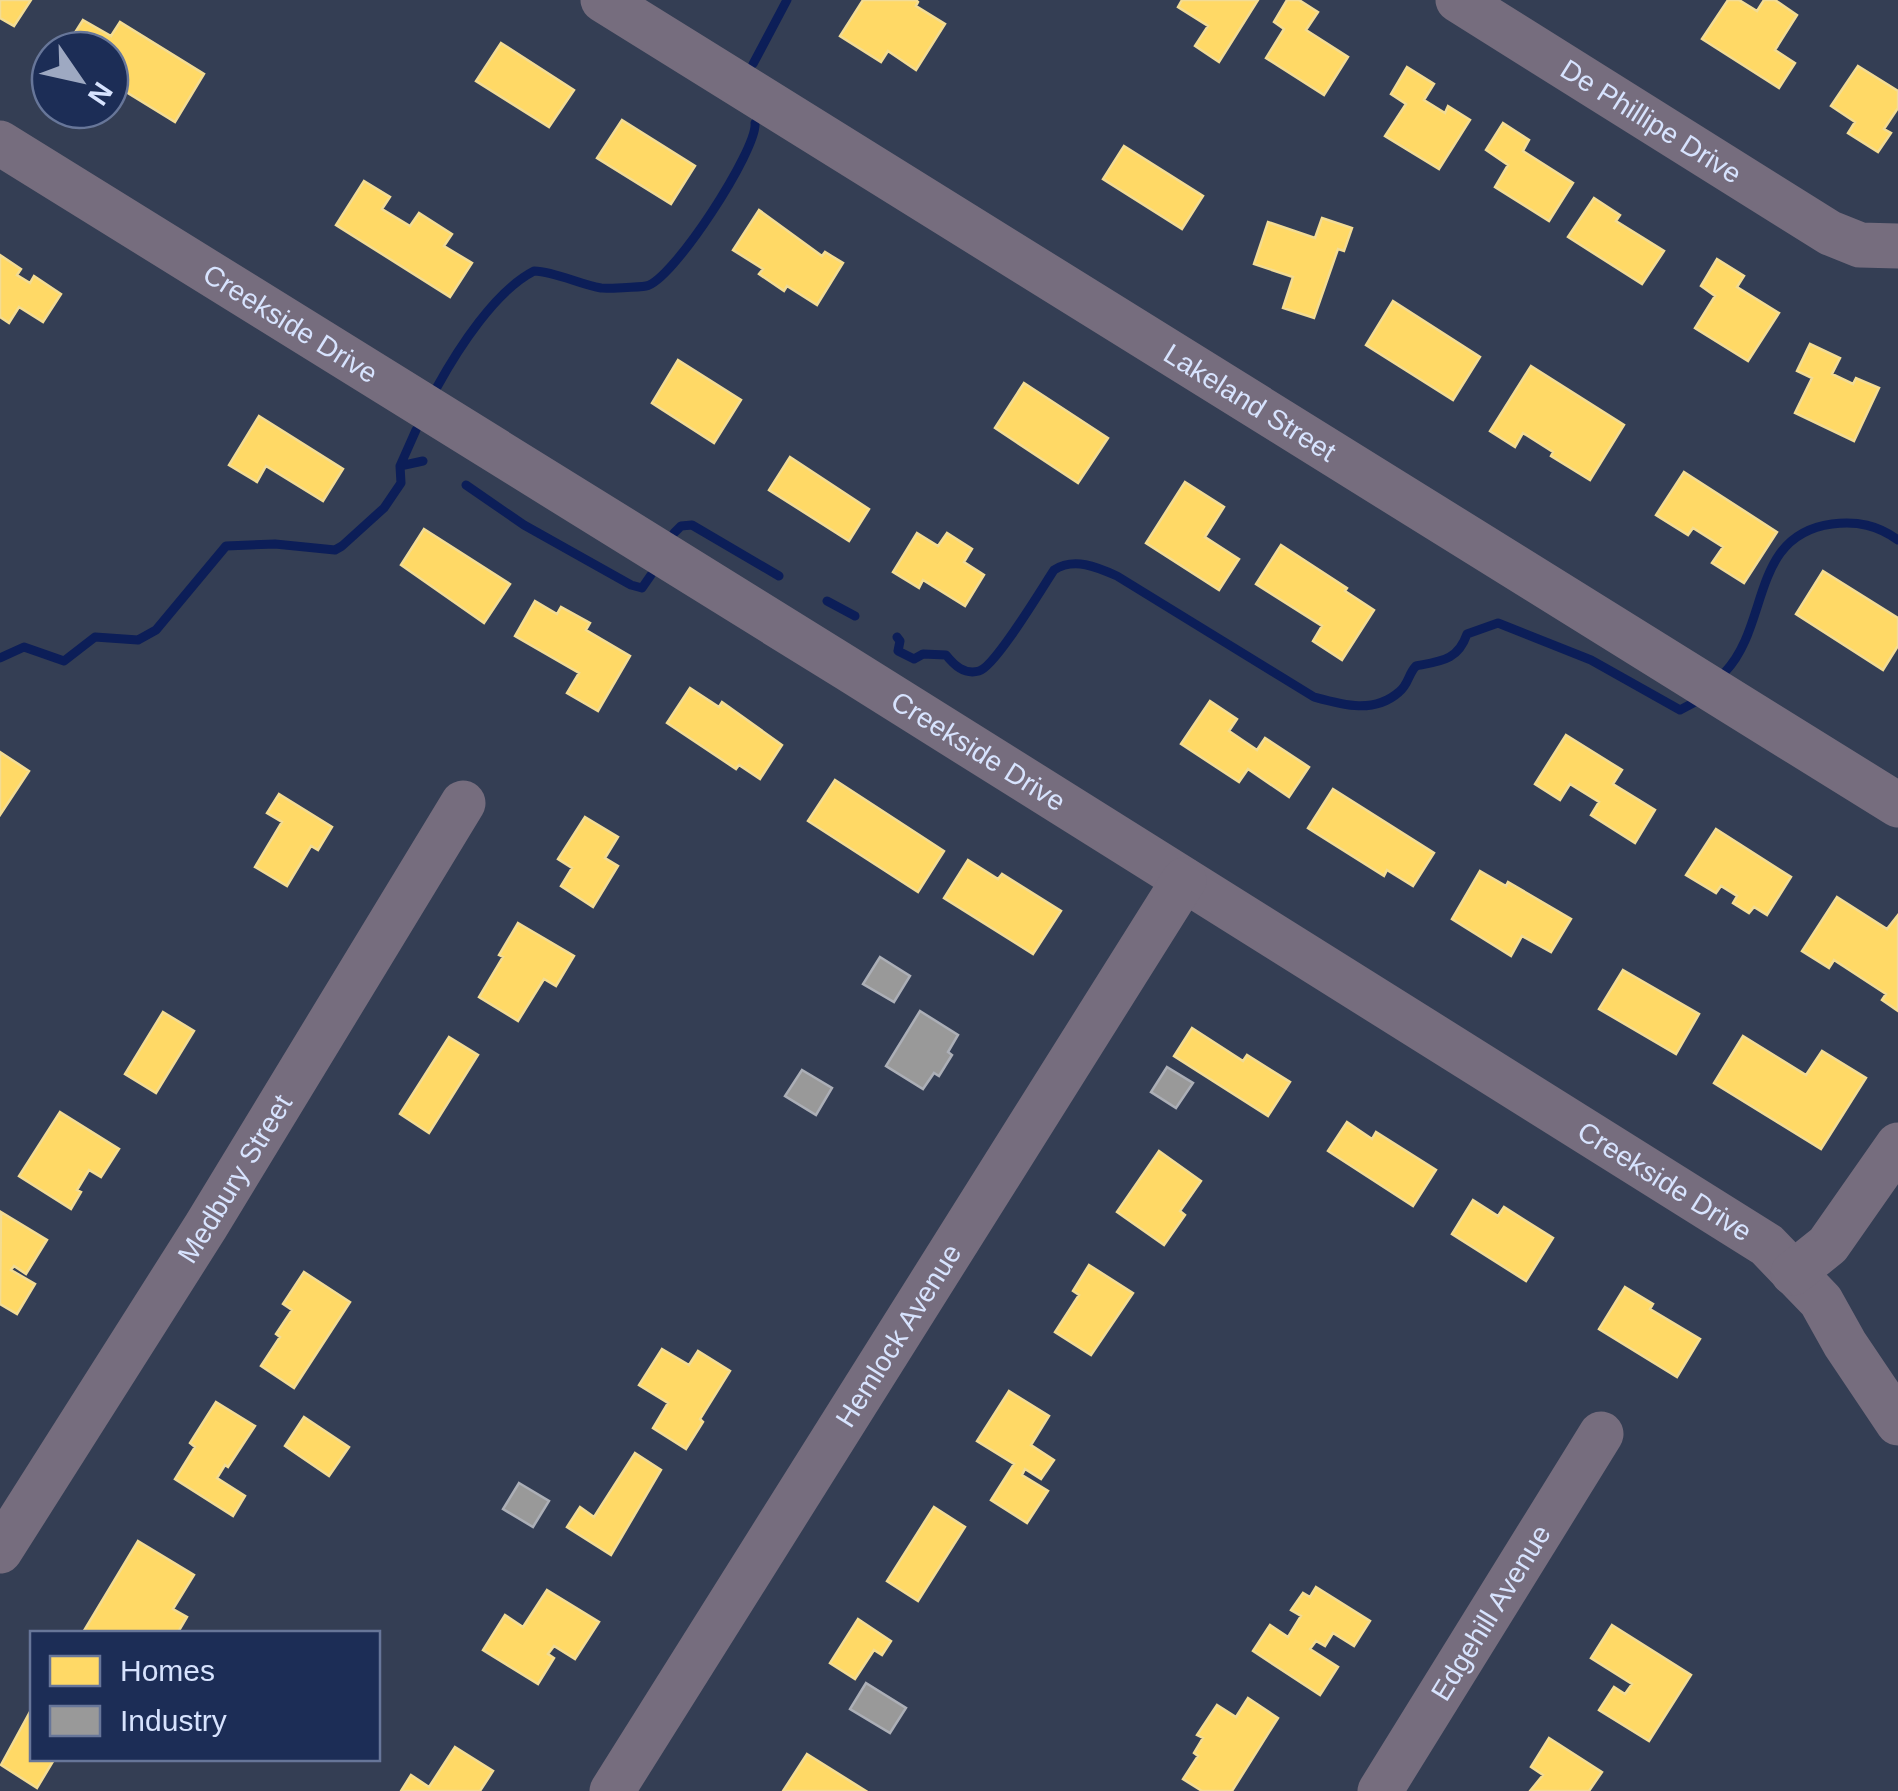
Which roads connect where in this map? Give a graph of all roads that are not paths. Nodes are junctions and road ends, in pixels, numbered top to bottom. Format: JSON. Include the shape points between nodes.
{"nodes":[{"id":1,"x":602,"y":0,"type":"edge"},
{"id":2,"x":1458,"y":0,"type":"edge"},
{"id":3,"x":0,"y":143,"type":"edge"},
{"id":4,"x":1898,"y":246,"type":"edge"},
{"id":5,"x":464,"y":803,"type":"dead end"},
{"id":6,"x":1898,"y":805,"type":"edge"},
{"id":7,"x":1184,"y":880,"type":"junction"},
{"id":8,"x":1898,"y":1145,"type":"edge"},
{"id":9,"x":1793,"y":1273,"type":"junction"},
{"id":10,"x":1898,"y":1423,"type":"edge"},
{"id":11,"x":1601,"y":1434,"type":"dead end"},
{"id":12,"x":0,"y":1551,"type":"edge"},
{"id":13,"x":612,"y":1791,"type":"edge"},
{"id":14,"x":1380,"y":1791,"type":"edge"}],
"edges":[{"from":1,"to":6,"type":"street","name":"Lakeland Street"},
{"from":2,"to":4,"type":"street","name":"De Phillipe Drive","via":[[1813,223],[1860,246]]},
{"from":3,"to":7,"type":"street","name":"Creekside Drive"},
{"from":5,"to":12,"type":"street","name":"Medbury Street"},
{"from":7,"to":9,"type":"street","name":"Creekside Drive","via":[[1767,1246]]},
{"from":7,"to":13,"type":"street","name":"Hemlock Avenue"},
{"from":8,"to":9,"type":"street","via":[[1828,1245]]},
{"from":9,"to":10,"type":"street","name":"Creekside Drive","via":[[1821,1301]]},
{"from":11,"to":14,"type":"street","name":"Edgehill Avenue"}]}
